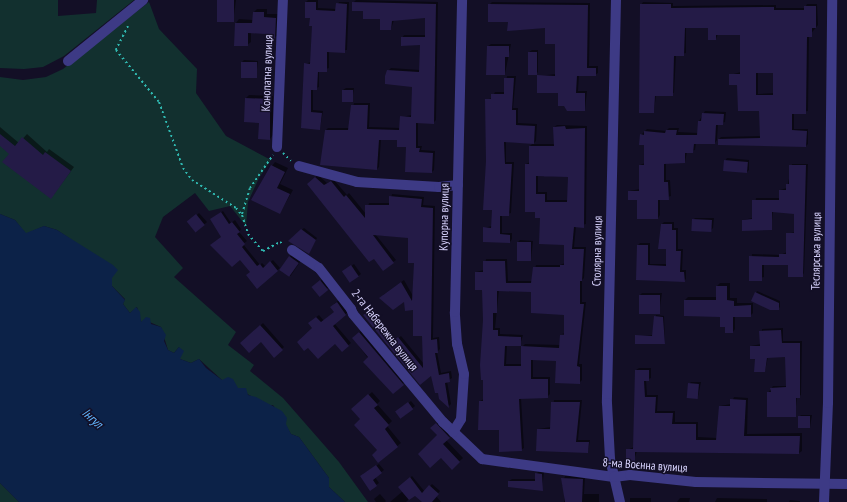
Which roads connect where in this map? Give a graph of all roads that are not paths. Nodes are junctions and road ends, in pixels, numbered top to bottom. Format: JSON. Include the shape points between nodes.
{"nodes":[{"id":1,"x":143,"y":0,"type":"edge"},
{"id":2,"x":284,"y":0,"type":"edge"},
{"id":3,"x":462,"y":0,"type":"edge"},
{"id":4,"x":616,"y":0,"type":"edge"},
{"id":5,"x":832,"y":0,"type":"edge"},
{"id":6,"x":68,"y":61,"type":"dead end"},
{"id":7,"x":277,"y":147,"type":"road end"},
{"id":8,"x":299,"y":166,"type":"road end"},
{"id":9,"x":458,"y":185,"type":"junction"},
{"id":10,"x":292,"y":250,"type":"road end"},
{"id":11,"x":453,"y":432,"type":"junction"},
{"id":12,"x":614,"y":477,"type":"junction"},
{"id":13,"x":823,"y":482,"type":"junction"},
{"id":14,"x":847,"y":484,"type":"edge"},
{"id":15,"x":620,"y":502,"type":"edge"},
{"id":16,"x":824,"y":502,"type":"edge"}],
"edges":[{"from":1,"to":6,"type":"street"},
{"from":2,"to":7,"type":"street","name":"Конопатна вулиця"},
{"from":3,"to":9,"type":"street","name":"Купорна вулиця"},
{"from":4,"to":12,"type":"street","name":"Столярна вулиця","via":[[607,403],[610,459]]},
{"from":5,"to":13,"type":"street","name":"Теслярська вулиця","via":[[828,404]]},
{"from":8,"to":9,"type":"street","via":[[356,182],[439,187]]},
{"from":9,"to":11,"type":"street","name":"Купорна вулиця","via":[[455,312],[457,344],[464,374],[461,419]]},
{"from":10,"to":11,"type":"street","name":"2-га Набережна вулиця","via":[[319,268],[353,314]]},
{"from":11,"to":12,"type":"street","name":"8-ма Воєнна вулиця","via":[[482,459]]},
{"from":12,"to":13,"type":"street","name":"8-ма Воєнна вулиця","via":[[630,475],[696,482]]},
{"from":12,"to":15,"type":"street","name":"Столярна вулиця"},
{"from":13,"to":14,"type":"street","name":"8-ма Воєнна вулиця"},
{"from":13,"to":16,"type":"street","name":"Теслярська вулиця"}]}
